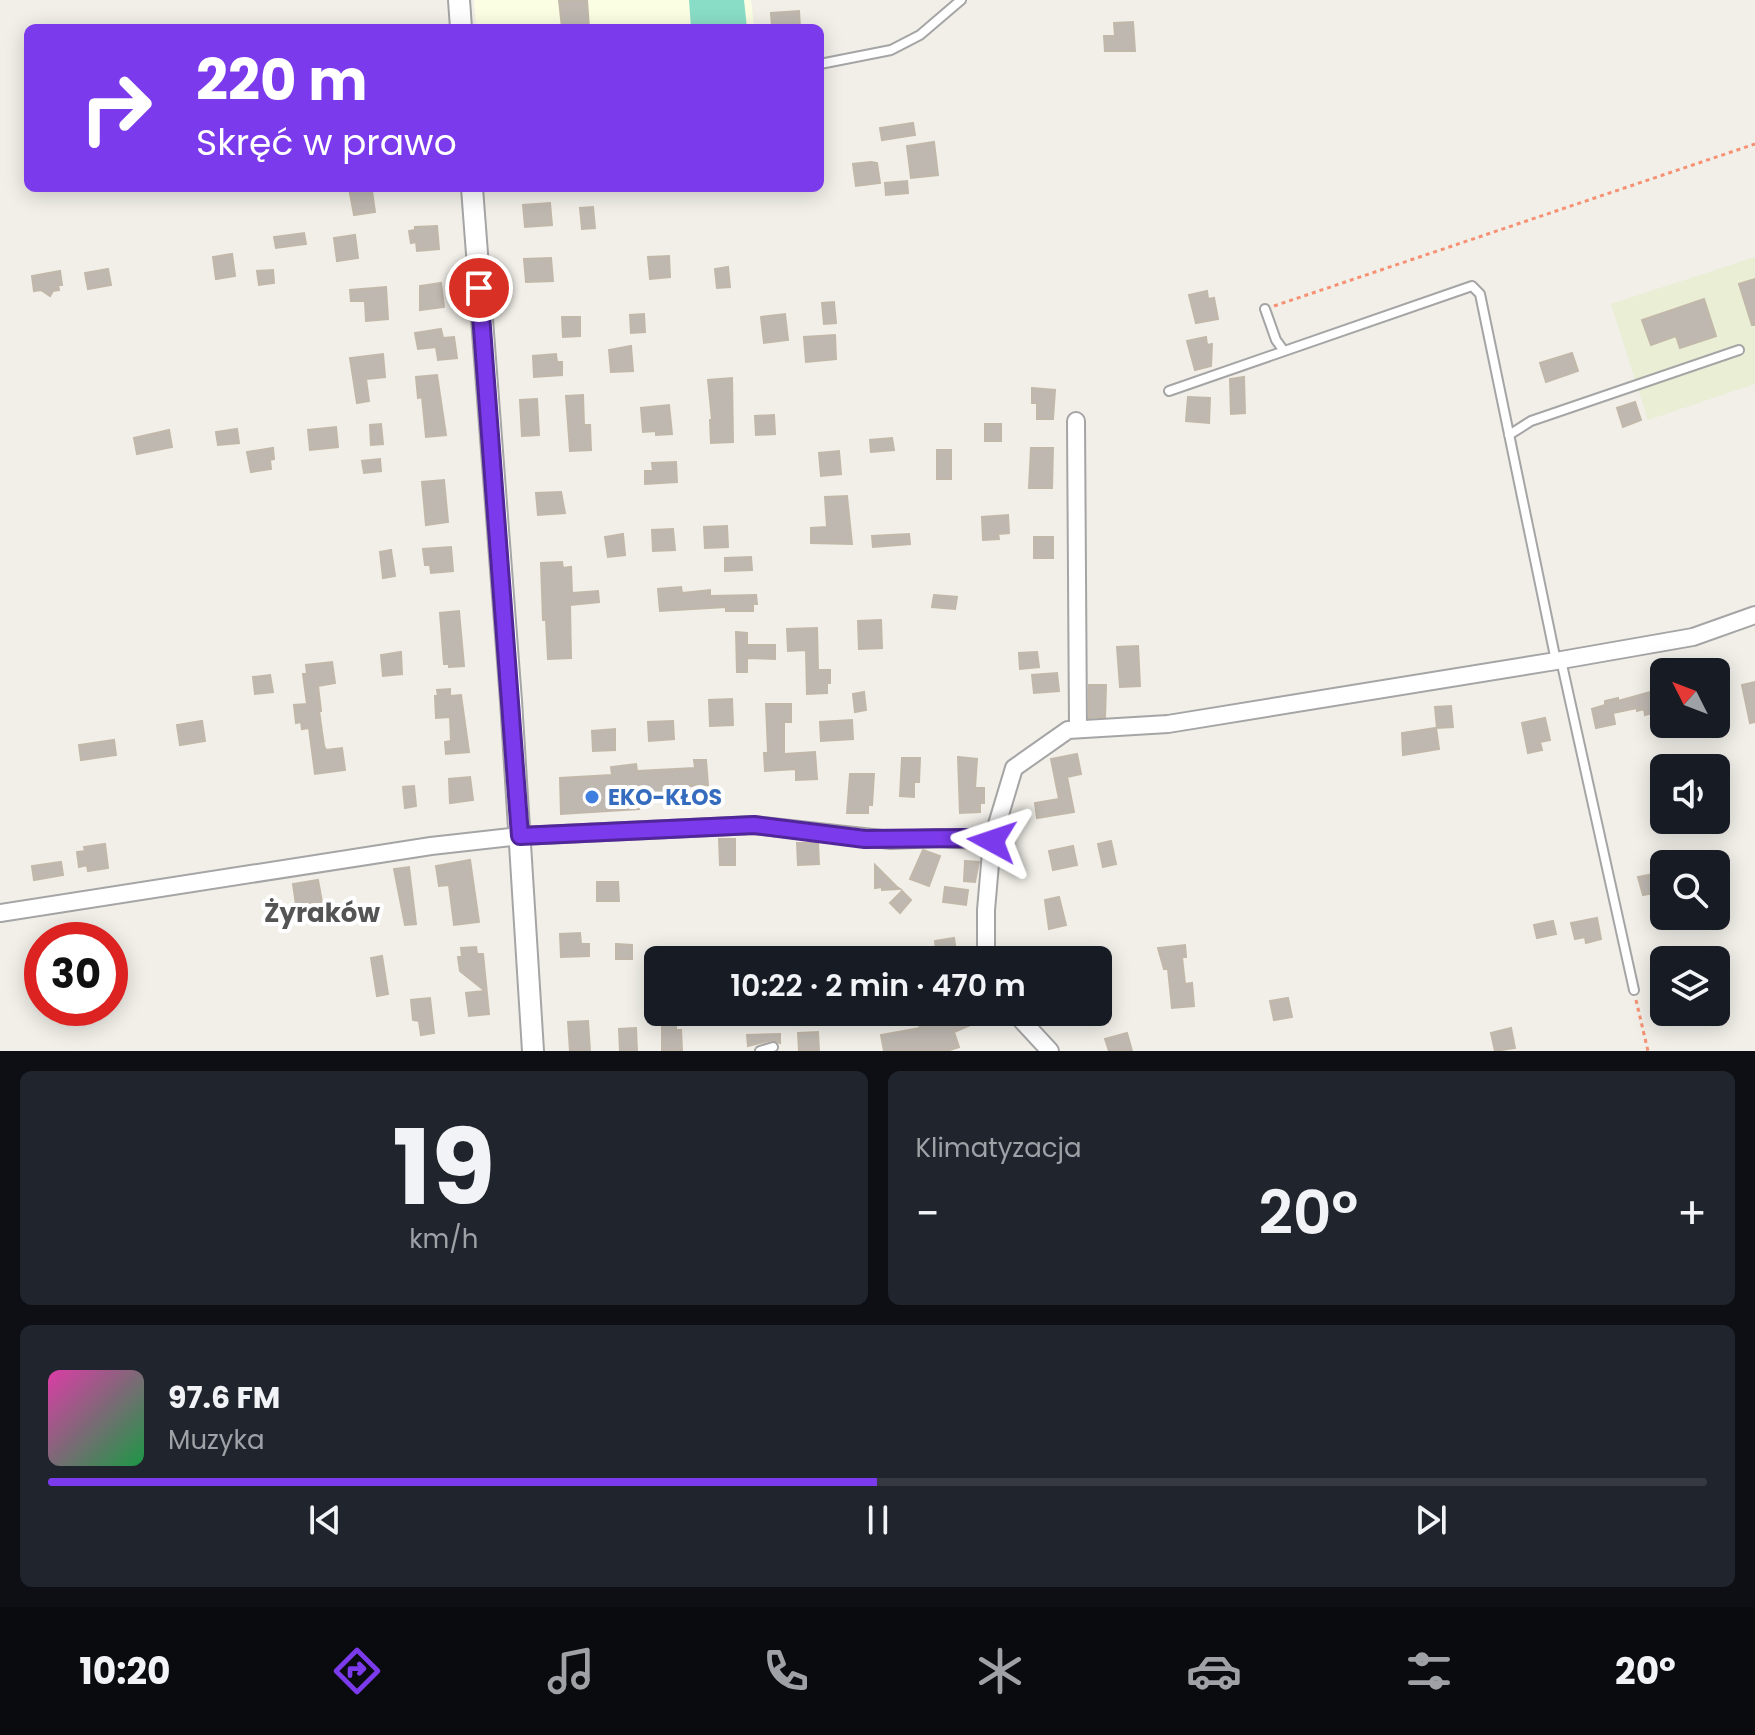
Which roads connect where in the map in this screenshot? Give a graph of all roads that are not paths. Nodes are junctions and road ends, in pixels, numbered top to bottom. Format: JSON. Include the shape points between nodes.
{"nodes":[{"id":1,"x":459,"y":0,"type":"edge"},
{"id":2,"x":961,"y":0,"type":"edge"},
{"id":3,"x":461,"y":24,"type":"edge"},
{"id":4,"x":824,"y":63,"type":"edge"},
{"id":5,"x":472,"y":192,"type":"edge"},
{"id":6,"x":1265,"y":309,"type":"road end"},
{"id":7,"x":1739,"y":350,"type":"dead end"},
{"id":8,"x":1284,"y":351,"type":"junction"},
{"id":9,"x":1169,"y":391,"type":"dead end"},
{"id":10,"x":1076,"y":421,"type":"dead end"},
{"id":11,"x":1509,"y":435,"type":"junction"},
{"id":12,"x":1755,"y":615,"type":"edge"},
{"id":13,"x":1558,"y":660,"type":"junction"},
{"id":14,"x":1078,"y":729,"type":"junction"},
{"id":15,"x":520,"y":836,"type":"junction"},
{"id":16,"x":992,"y":841,"type":"junction"},
{"id":17,"x":0,"y":913,"type":"edge"},
{"id":18,"x":986,"y":946,"type":"edge"},
{"id":19,"x":1634,"y":990,"type":"road end"},
{"id":20,"x":1027,"y":1026,"type":"edge"},
{"id":21,"x":773,"y":1047,"type":"dead end"},
{"id":22,"x":533,"y":1051,"type":"edge"},
{"id":23,"x":760,"y":1051,"type":"edge"},
{"id":24,"x":1050,"y":1051,"type":"edge"}],
"edges":[{"from":1,"to":3,"type":"street"},
{"from":2,"to":4,"type":"lane","via":[[920,35],[891,50]]},
{"from":5,"to":15,"type":"street"},
{"from":6,"to":8,"type":"lane"},
{"from":7,"to":11,"type":"lane","via":[[1531,421]]},
{"from":8,"to":9,"type":"lane"},
{"from":8,"to":11,"type":"lane","via":[[1472,286],[1480,294]]},
{"from":10,"to":14,"type":"street"},
{"from":11,"to":13,"type":"lane"},
{"from":12,"to":13,"type":"street","via":[[1693,637]]},
{"from":13,"to":14,"type":"street","via":[[1168,724]]},
{"from":13,"to":19,"type":"lane"},
{"from":14,"to":16,"type":"street","via":[[1068,730],[1014,768]]},
{"from":15,"to":16,"type":"street","via":[[754,825],[865,839]]},
{"from":15,"to":17,"type":"street"},
{"from":15,"to":22,"type":"street"},
{"from":16,"to":18,"type":"street"},
{"from":20,"to":24,"type":"street"},
{"from":21,"to":23,"type":"lane"}]}
